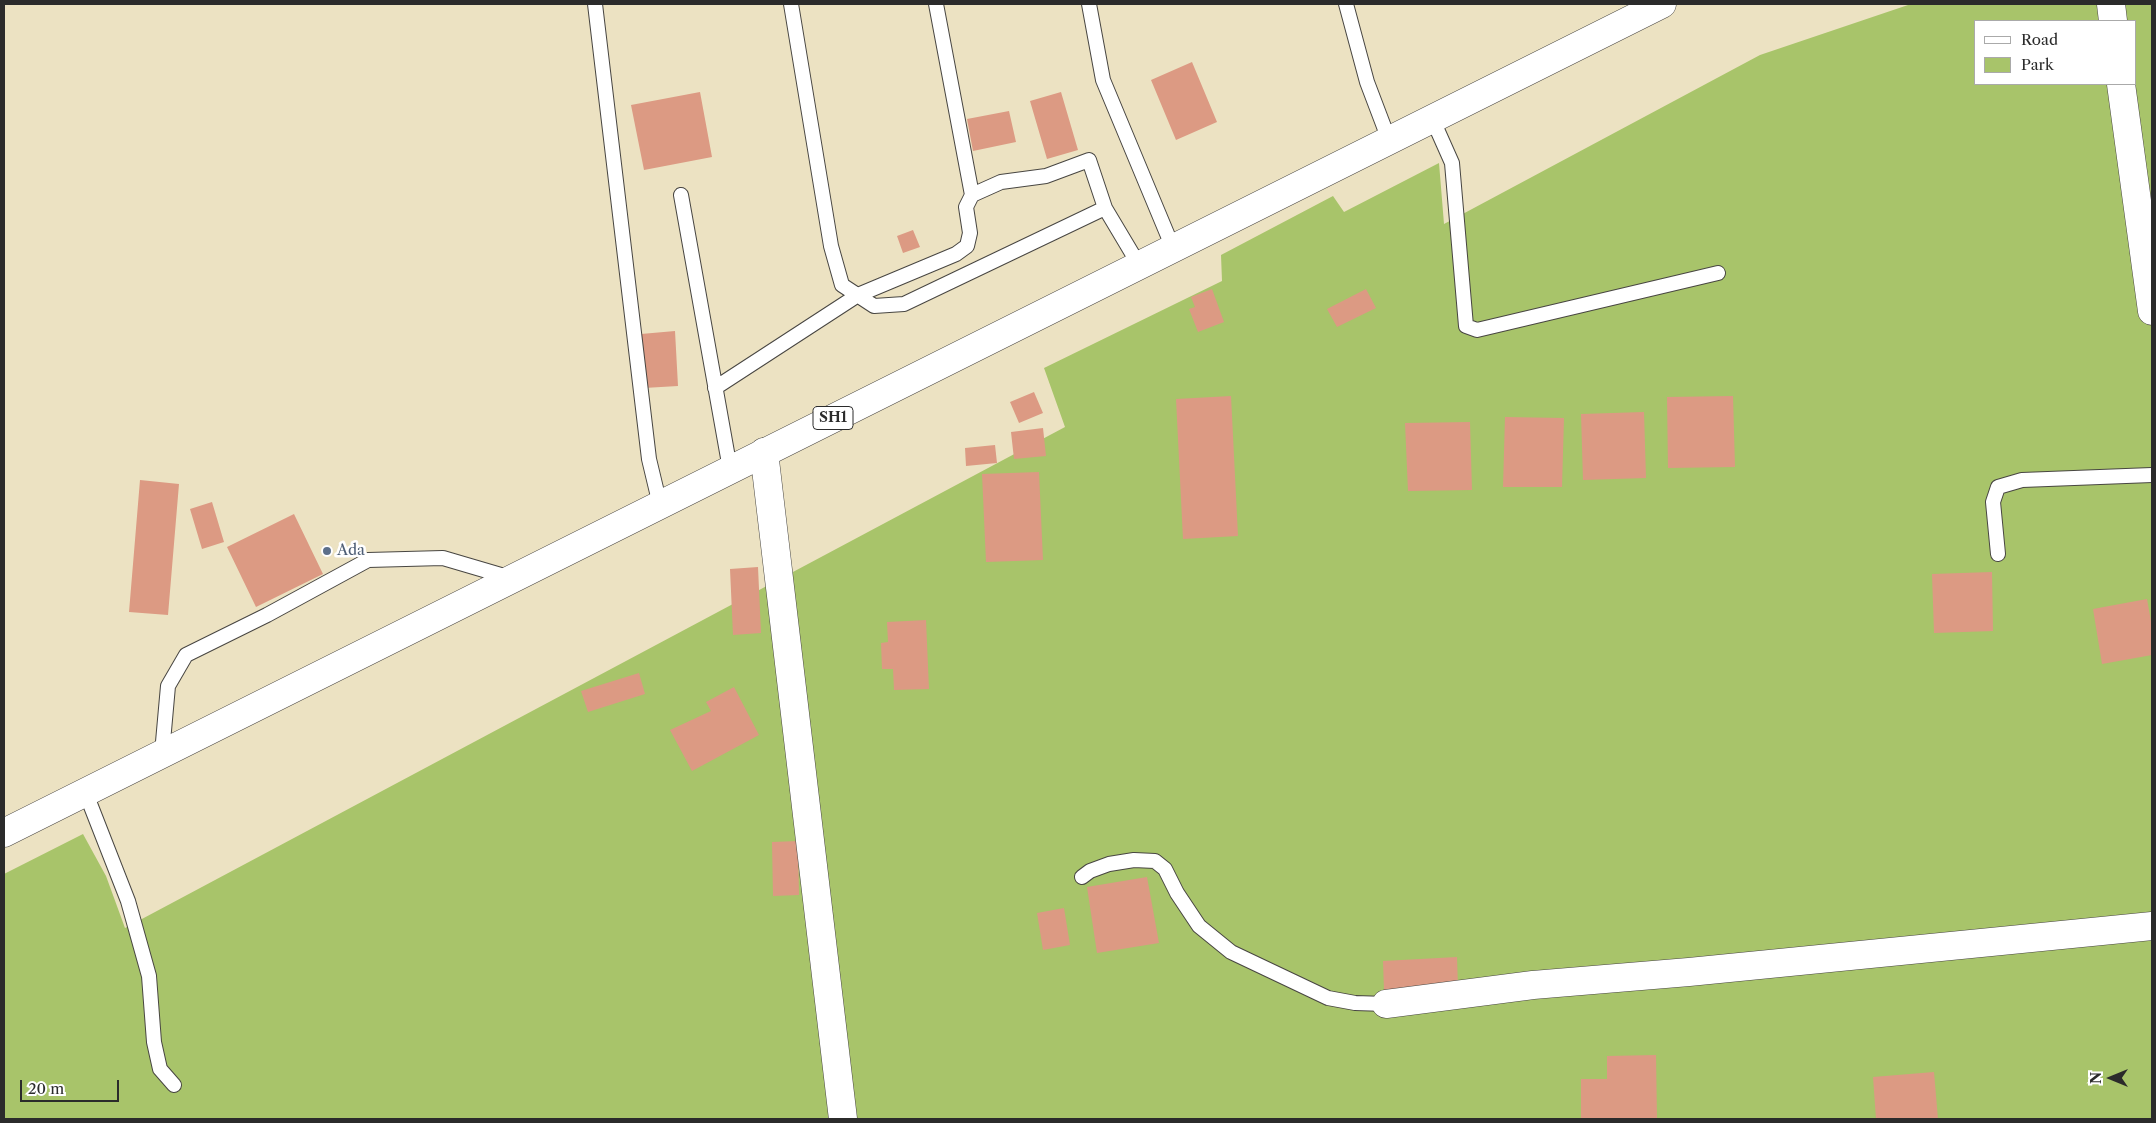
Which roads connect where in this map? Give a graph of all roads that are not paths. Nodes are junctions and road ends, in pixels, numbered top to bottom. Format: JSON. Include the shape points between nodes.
{"nodes":[{"id":1,"x":595,"y":4,"type":"edge"},
{"id":2,"x":791,"y":4,"type":"edge"},
{"id":3,"x":936,"y":4,"type":"edge"},
{"id":4,"x":1089,"y":4,"type":"edge"},
{"id":5,"x":1346,"y":4,"type":"edge"},
{"id":6,"x":1662,"y":4,"type":"edge"},
{"id":7,"x":2111,"y":4,"type":"edge"},
{"id":8,"x":2113,"y":20,"type":"edge"},
{"id":9,"x":2121,"y":85,"type":"edge"},
{"id":10,"x":1432,"y":118,"type":"junction"},
{"id":11,"x":1389,"y":140,"type":"junction"},
{"id":12,"x":681,"y":195,"type":"dead end"},
{"id":13,"x":972,"y":195,"type":"junction"},
{"id":14,"x":1105,"y":208,"type":"junction"},
{"id":15,"x":1173,"y":248,"type":"junction"},
{"id":16,"x":1139,"y":265,"type":"junction"},
{"id":17,"x":1718,"y":273,"type":"dead end"},
{"id":18,"x":858,"y":295,"type":"junction"},
{"id":19,"x":2152,"y":311,"type":"edge"},
{"id":20,"x":715,"y":388,"type":"junction"},
{"id":21,"x":764,"y":452,"type":"junction"},
{"id":22,"x":730,"y":469,"type":"junction"},
{"id":23,"x":2152,"y":475,"type":"edge"},
{"id":24,"x":660,"y":505,"type":"junction"},
{"id":25,"x":1998,"y":554,"type":"dead end"},
{"id":26,"x":513,"y":578,"type":"junction"},
{"id":27,"x":162,"y":753,"type":"junction"},
{"id":28,"x":85,"y":791,"type":"junction"},
{"id":29,"x":4,"y":833,"type":"edge"},
{"id":30,"x":1082,"y":877,"type":"dead end"},
{"id":31,"x":2152,"y":926,"type":"edge"},
{"id":32,"x":1386,"y":1004,"type":"joint"},
{"id":33,"x":174,"y":1085,"type":"dead end"},
{"id":34,"x":843,"y":1119,"type":"edge"}],
"edges":[{"from":1,"to":24,"type":"lane","via":[[649,460]]},
{"from":2,"to":18,"type":"lane","via":[[831,246],[842,285]]},
{"from":3,"to":13,"type":"lane"},
{"from":4,"to":15,"type":"lane","via":[[1103,80]]},
{"from":5,"to":11,"type":"lane","via":[[1367,82]]},
{"from":6,"to":10,"type":"main road","number":"SH1"},
{"from":7,"to":8,"type":"main road"},
{"from":9,"to":19,"type":"main road"},
{"from":10,"to":11,"type":"main road","number":"SH1"},
{"from":10,"to":17,"type":"lane","via":[[1452,163],[1466,326],[1477,330]]},
{"from":11,"to":15,"type":"main road","number":"SH1"},
{"from":12,"to":20,"type":"lane"},
{"from":13,"to":14,"type":"lane","via":[[1001,182],[1046,176],[1089,160]]},
{"from":13,"to":18,"type":"lane","via":[[966,207],[970,233],[967,246],[956,254]]},
{"from":14,"to":16,"type":"lane"},
{"from":14,"to":18,"type":"lane","via":[[904,304],[874,306]]},
{"from":15,"to":16,"type":"main road","number":"SH1"},
{"from":16,"to":21,"type":"main road","number":"SH1"},
{"from":18,"to":20,"type":"lane"},
{"from":20,"to":22,"type":"lane"},
{"from":21,"to":22,"type":"main road","number":"SH1"},
{"from":21,"to":34,"type":"main road"},
{"from":22,"to":24,"type":"main road","number":"SH1"},
{"from":23,"to":25,"type":"lane","via":[[2022,480],[1998,486],[1993,502]]},
{"from":24,"to":26,"type":"main road","number":"SH1"},
{"from":26,"to":27,"type":"main road","number":"SH1"},
{"from":26,"to":27,"type":"lane","via":[[443,558],[368,560],[186,655],[168,686]]},
{"from":27,"to":28,"type":"main road","number":"SH1"},
{"from":28,"to":29,"type":"main road","number":"SH1"},
{"from":28,"to":33,"type":"lane","via":[[128,901],[149,976],[154,1042],[160,1069]]},
{"from":30,"to":32,"type":"lane","via":[[1110,864],[1155,861],[1165,868],[1199,926],[1231,952],[1328,998]]},
{"from":31,"to":32,"type":"main road","via":[[1533,985]]}]}
